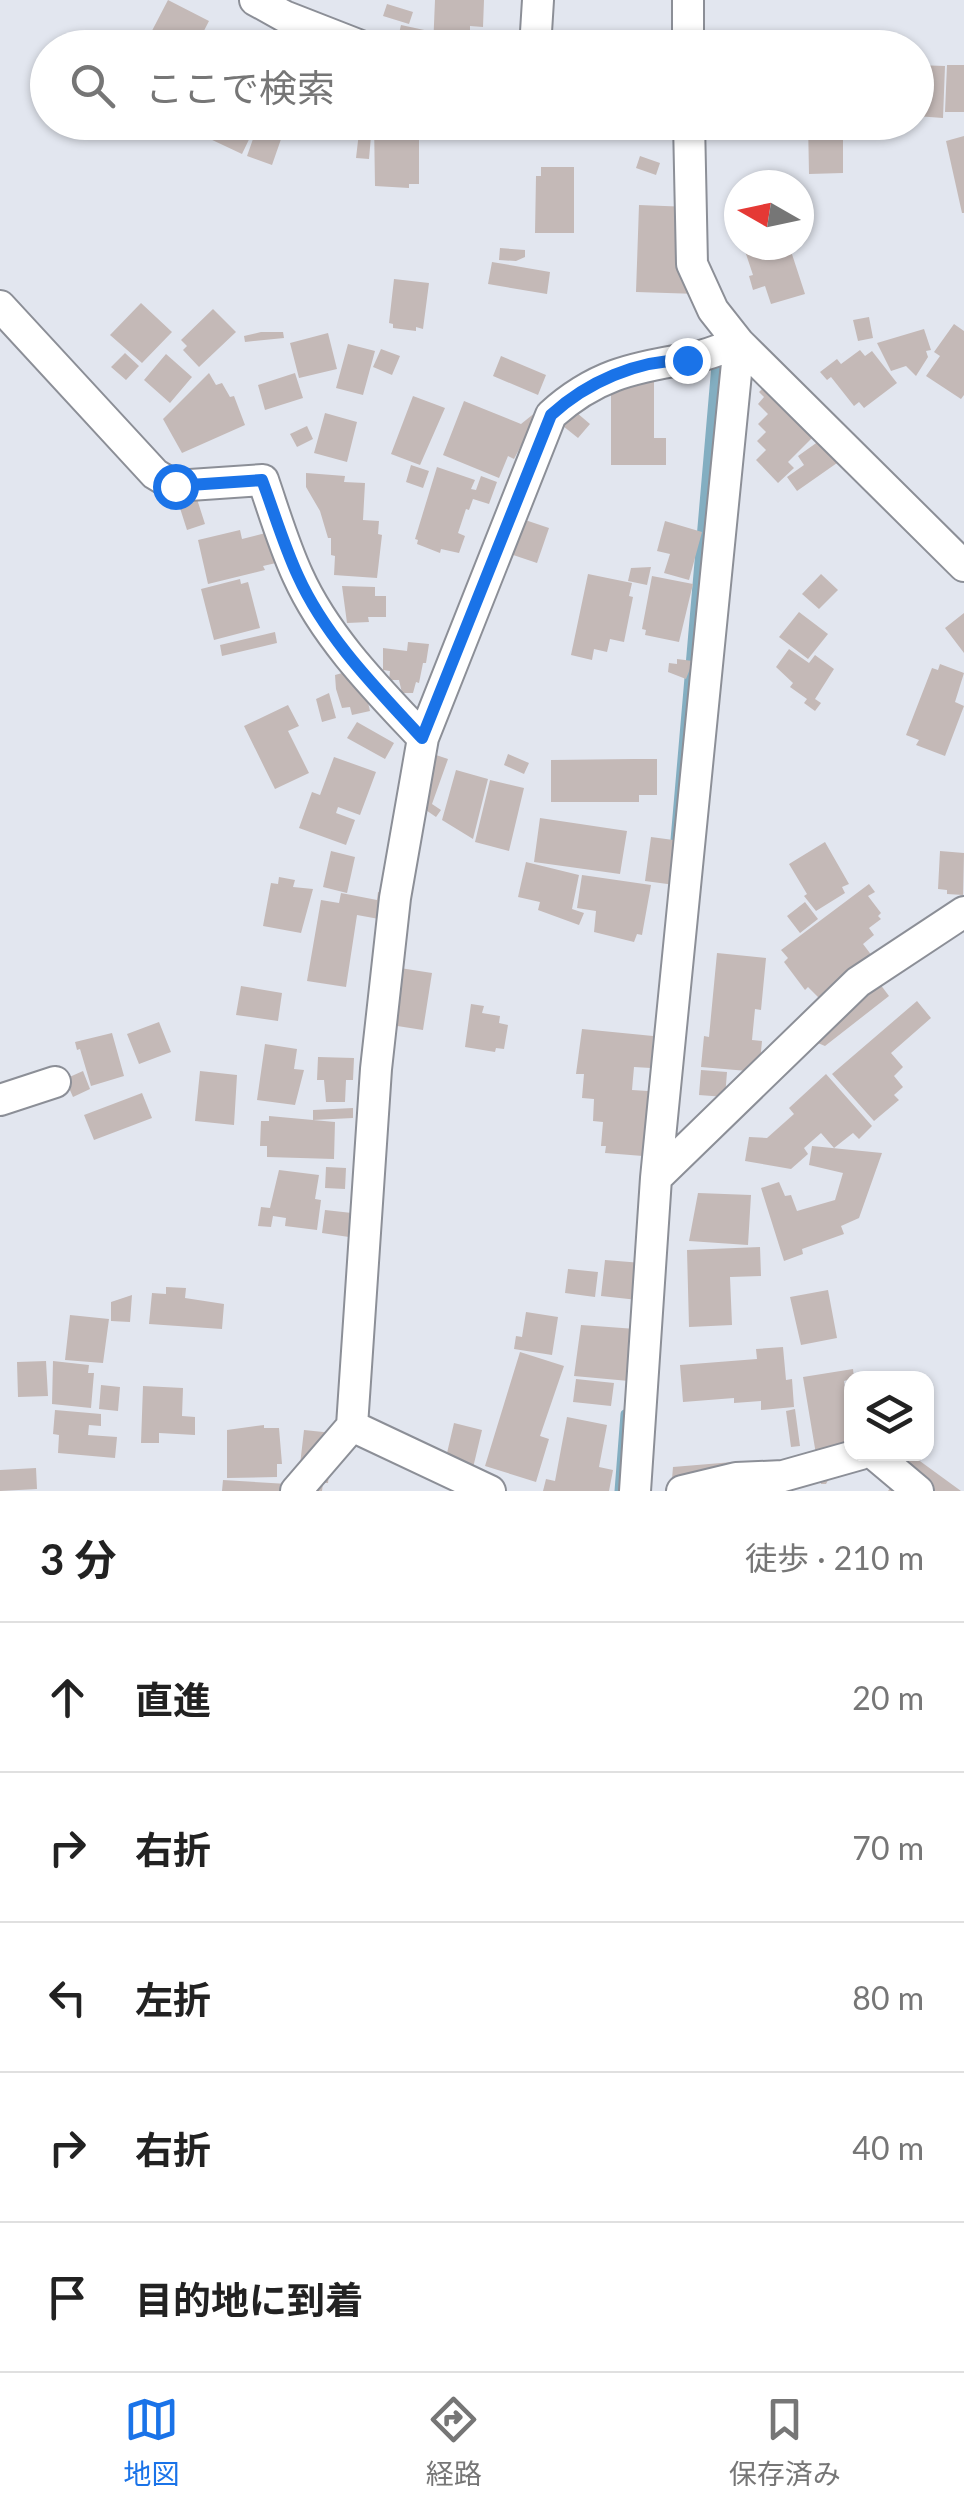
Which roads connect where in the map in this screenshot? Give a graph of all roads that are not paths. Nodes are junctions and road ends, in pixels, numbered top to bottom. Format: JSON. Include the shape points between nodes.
{"nodes":[{"id":1,"x":255,"y":0,"type":"edge"},
{"id":2,"x":538,"y":0,"type":"edge"},
{"id":3,"x":688,"y":0,"type":"edge"},
{"id":4,"x":320,"y":30,"type":"edge"},
{"id":5,"x":537,"y":30,"type":"edge"},
{"id":6,"x":688,"y":30,"type":"edge"},
{"id":7,"x":689,"y":140,"type":"edge"},
{"id":8,"x":0,"y":306,"type":"edge"},
{"id":9,"x":739,"y":343,"type":"junction"},
{"id":10,"x":964,"y":566,"type":"edge"},
{"id":11,"x":422,"y":738,"type":"junction"},
{"id":12,"x":964,"y":912,"type":"edge"},
{"id":13,"x":55,"y":1082,"type":"dead end"},
{"id":14,"x":0,"y":1100,"type":"edge"},
{"id":15,"x":656,"y":1178,"type":"junction"},
{"id":16,"x":352,"y":1426,"type":"junction"},
{"id":17,"x":844,"y":1459,"type":"edge"},
{"id":18,"x":882,"y":1461,"type":"edge"},
{"id":19,"x":296,"y":1491,"type":"edge"},
{"id":20,"x":490,"y":1491,"type":"edge"},
{"id":21,"x":635,"y":1491,"type":"edge"},
{"id":22,"x":682,"y":1491,"type":"edge"},
{"id":23,"x":918,"y":1491,"type":"edge"}],
"edges":[{"from":1,"to":4,"type":"street"},
{"from":2,"to":5,"type":"street"},
{"from":3,"to":6,"type":"street"},
{"from":7,"to":9,"type":"street","via":[[692,264],[713,310]]},
{"from":8,"to":11,"type":"street","via":[[155,474],[175,486],[262,480],[316,610]]},
{"from":9,"to":10,"type":"street"},
{"from":9,"to":11,"type":"street","via":[[630,369],[576,392],[551,415]]},
{"from":9,"to":15,"type":"street"},
{"from":11,"to":16,"type":"street","via":[[376,1069]]},
{"from":12,"to":15,"type":"street","via":[[858,982]]},
{"from":13,"to":14,"type":"street"},
{"from":15,"to":21,"type":"street"},
{"from":16,"to":19,"type":"street"},
{"from":16,"to":20,"type":"street"},
{"from":17,"to":22,"type":"street"},
{"from":18,"to":23,"type":"street"}]}
